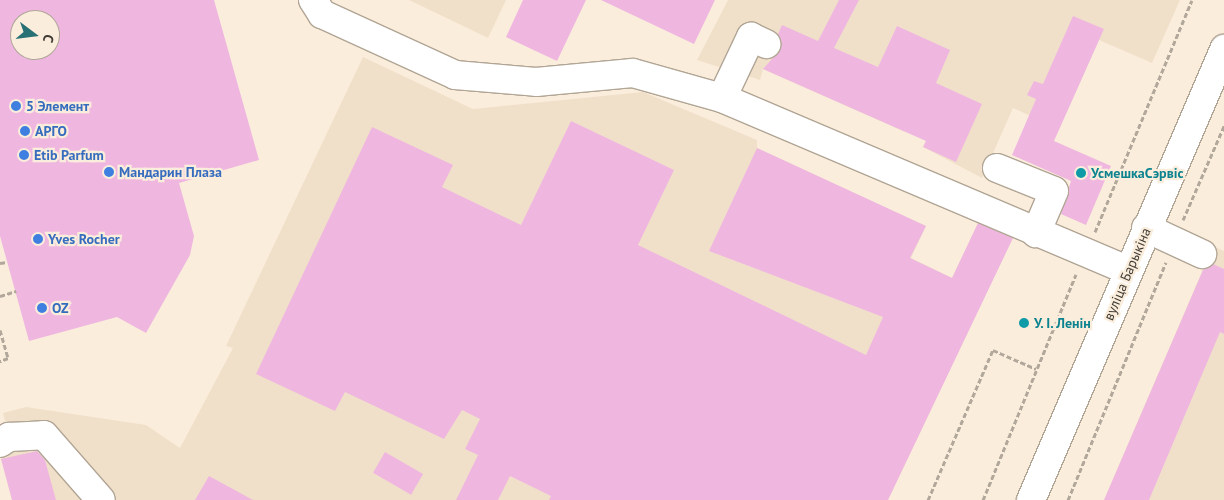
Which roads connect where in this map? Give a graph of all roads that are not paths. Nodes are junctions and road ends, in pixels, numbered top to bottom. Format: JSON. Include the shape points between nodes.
{"nodes":[{"id":1,"x":313,"y":0,"type":"edge"},
{"id":2,"x":766,"y":44,"type":"dead end"},
{"id":3,"x":1224,"y":49,"type":"edge"},
{"id":4,"x":722,"y":98,"type":"junction"},
{"id":5,"x":997,"y":168,"type":"dead end"},
{"id":6,"x":1146,"y":228,"type":"junction"},
{"id":7,"x":1036,"y":233,"type":"junction"},
{"id":8,"x":1202,"y":254,"type":"dead end"},
{"id":9,"x":1128,"y":270,"type":"junction"},
{"id":10,"x":0,"y":443,"type":"edge"},
{"id":11,"x":101,"y":500,"type":"edge"},
{"id":12,"x":1031,"y":500,"type":"edge"}],
"edges":[{"from":1,"to":4,"type":"main road","via":[[322,14],[455,75],[536,82],[633,72]]},
{"from":2,"to":4,"type":"main road","via":[[750,37]]},
{"from":3,"to":6,"type":"main road","name":"вуліца Барыкіна"},
{"from":4,"to":7,"type":"main road"},
{"from":5,"to":7,"type":"main road","via":[[1054,192]]},
{"from":6,"to":8,"type":"main road"},
{"from":6,"to":9,"type":"main road","name":"вуліца Барыкіна"},
{"from":7,"to":9,"type":"main road"},
{"from":9,"to":12,"type":"main road","name":"вуліца Барыкіна"},
{"from":10,"to":11,"type":"main road","via":[[9,437],[44,435]]}]}
